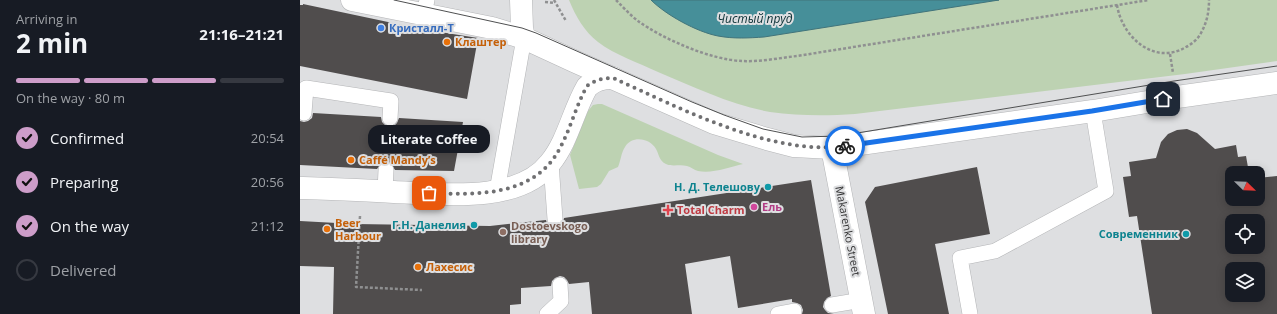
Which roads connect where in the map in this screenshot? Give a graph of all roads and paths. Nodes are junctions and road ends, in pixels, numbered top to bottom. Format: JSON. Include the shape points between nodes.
{"nodes":[{"id":1,"x":352,"y":0,"type":"edge"},
{"id":2,"x":522,"y":0,"type":"edge"},
{"id":3,"x":616,"y":0,"type":"edge"},
{"id":4,"x":1149,"y":0,"type":"edge"},
{"id":5,"x":1210,"y":0,"type":"edge"},
{"id":6,"x":543,"y":2,"type":"dead end"},
{"id":7,"x":555,"y":2,"type":"edge"},
{"id":8,"x":1118,"y":5,"type":"junction"},
{"id":9,"x":425,"y":7,"type":"edge"},
{"id":10,"x":566,"y":20,"type":"dead end"},
{"id":11,"x":524,"y":38,"type":"junction"},
{"id":12,"x":1170,"y":54,"type":"junction"},
{"id":13,"x":1174,"y":75,"type":"dead end"},
{"id":14,"x":613,"y":78,"type":"junction"},
{"id":15,"x":1277,"y":83,"type":"edge"},
{"id":16,"x":1092,"y":111,"type":"junction"},
{"id":17,"x":304,"y":113,"type":"dead end"},
{"id":18,"x":390,"y":118,"type":"dead end"},
{"id":19,"x":832,"y":148,"type":"junction"},
{"id":20,"x":550,"y":163,"type":"junction"},
{"id":21,"x":386,"y":170,"type":"dead end"},
{"id":22,"x":300,"y":188,"type":"edge"},
{"id":23,"x":385,"y":191,"type":"junction"},
{"id":24,"x":497,"y":191,"type":"junction"},
{"id":25,"x":360,"y":216,"type":"dead end"},
{"id":26,"x":555,"y":219,"type":"dead end"},
{"id":27,"x":560,"y":285,"type":"dead end"},
{"id":28,"x":422,"y":290,"type":"dead end"},
{"id":29,"x":832,"y":305,"type":"dead end"},
{"id":30,"x":863,"y":307,"type":"edge"},
{"id":31,"x":794,"y":311,"type":"dead end"},
{"id":32,"x":547,"y":314,"type":"edge"},
{"id":33,"x":778,"y":314,"type":"edge"},
{"id":34,"x":970,"y":314,"type":"edge"}],
"edges":[{"from":1,"to":9,"type":"main road"},
{"from":2,"to":11,"type":"main road"},
{"from":3,"to":8,"type":"path","via":[[637,21],[684,46],[714,56],[742,61],[797,56]]},
{"from":4,"to":8,"type":"path"},
{"from":5,"to":12,"type":"path","via":[[1201,34],[1191,44]]},
{"from":6,"to":7,"type":"path"},
{"from":7,"to":10,"type":"path"},
{"from":8,"to":12,"type":"path","via":[[1124,27],[1134,40],[1161,54]]},
{"from":9,"to":11,"type":"main road"},
{"from":11,"to":14,"type":"main road"},
{"from":11,"to":24,"type":"lane"},
{"from":12,"to":13,"type":"path"},
{"from":14,"to":19,"type":"main road","via":[[722,125],[794,146]]},
{"from":14,"to":20,"type":"main road","via":[[593,81],[587,86],[561,147]]},
{"from":15,"to":16,"type":"main road"},
{"from":16,"to":19,"type":"main road"},
{"from":16,"to":34,"type":"lane","via":[[1106,191],[995,251],[960,258]]},
{"from":17,"to":18,"type":"lane","via":[[306,88],[391,101]]},
{"from":19,"to":30,"type":"main road","name":"Makarenko Street"},
{"from":20,"to":24,"type":"main road","via":[[540,174],[522,184]]},
{"from":20,"to":26,"type":"lane"},
{"from":21,"to":23,"type":"lane"},
{"from":22,"to":23,"type":"main road"},
{"from":23,"to":24,"type":"main road","via":[[464,195]]},
{"from":25,"to":28,"type":"path","via":[[356,287]]},
{"from":27,"to":32,"type":"lane","via":[[561,301]]},
{"from":29,"to":30,"type":"lane"},
{"from":31,"to":33,"type":"lane"}]}
